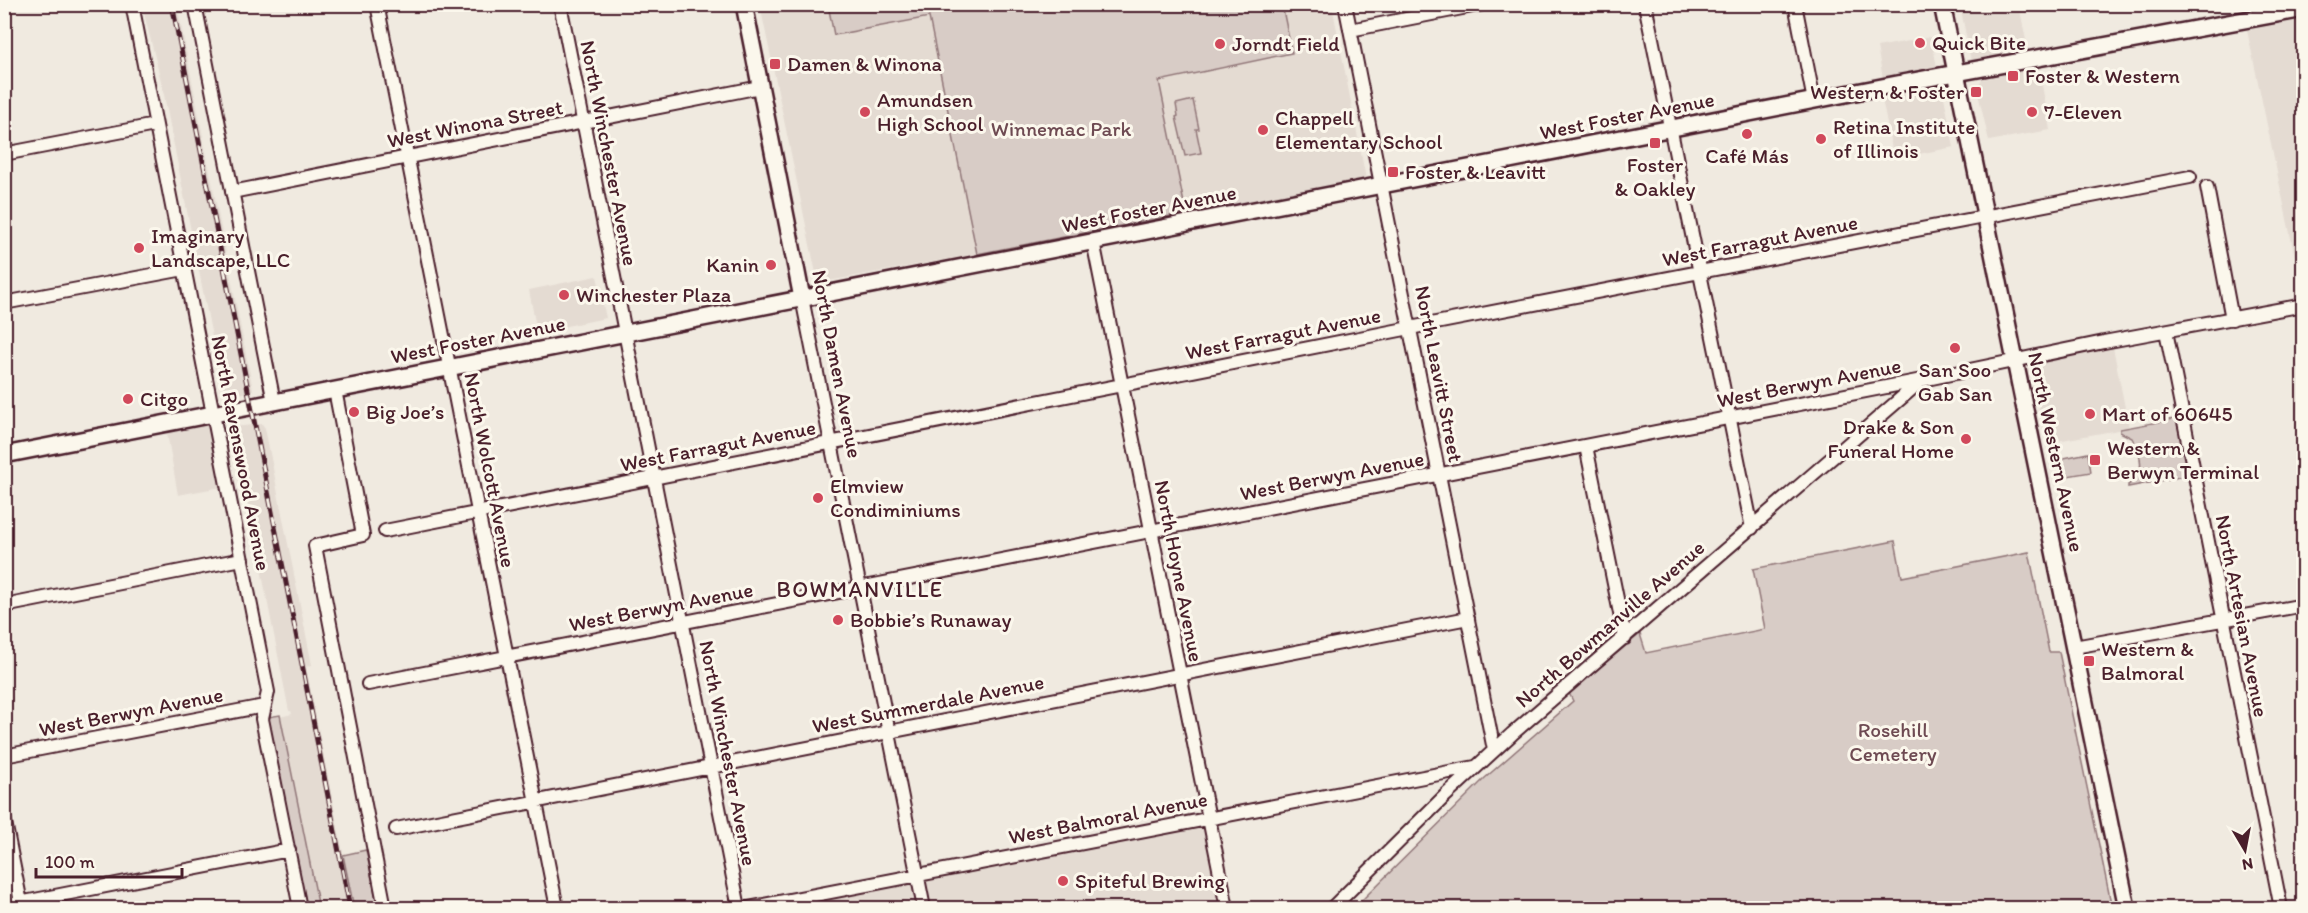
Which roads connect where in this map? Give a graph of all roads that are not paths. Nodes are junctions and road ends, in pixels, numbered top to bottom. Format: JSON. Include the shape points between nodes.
{"nodes":[{"id":1,"x":132,"y":4,"type":"edge"},
{"id":2,"x":195,"y":4,"type":"edge"},
{"id":3,"x":377,"y":4,"type":"edge"},
{"id":4,"x":560,"y":4,"type":"edge"},
{"id":5,"x":744,"y":4,"type":"edge"},
{"id":6,"x":1345,"y":4,"type":"edge"},
{"id":7,"x":1484,"y":4,"type":"edge"},
{"id":8,"x":1645,"y":4,"type":"edge"},
{"id":9,"x":1795,"y":4,"type":"edge"},
{"id":10,"x":1942,"y":4,"type":"edge"},
{"id":11,"x":2304,"y":9,"type":"edge"},
{"id":12,"x":1350,"y":30,"type":"junction"},
{"id":13,"x":1956,"y":73,"type":"junction"},
{"id":14,"x":760,"y":87,"type":"junction"},
{"id":15,"x":1814,"y":101,"type":"junction"},
{"id":16,"x":583,"y":122,"type":"junction"},
{"id":17,"x":155,"y":124,"type":"junction"},
{"id":18,"x":1670,"y":129,"type":"junction"},
{"id":19,"x":4,"y":154,"type":"edge"},
{"id":20,"x":407,"y":158,"type":"junction"},
{"id":21,"x":2190,"y":177,"type":"dead end"},
{"id":22,"x":1381,"y":185,"type":"junction"},
{"id":23,"x":2207,"y":188,"type":"dead end"},
{"id":24,"x":232,"y":192,"type":"junction"},
{"id":25,"x":1986,"y":217,"type":"junction"},
{"id":26,"x":1094,"y":241,"type":"junction"},
{"id":27,"x":184,"y":269,"type":"junction"},
{"id":28,"x":1700,"y":272,"type":"junction"},
{"id":29,"x":802,"y":298,"type":"junction"},
{"id":30,"x":4,"y":303,"type":"edge"},
{"id":31,"x":2302,"y":310,"type":"edge"},
{"id":32,"x":2232,"y":319,"type":"junction"},
{"id":33,"x":1410,"y":328,"type":"junction"},
{"id":34,"x":2166,"y":331,"type":"junction"},
{"id":35,"x":624,"y":333,"type":"junction"},
{"id":36,"x":2015,"y":360,"type":"junction"},
{"id":37,"x":450,"y":367,"type":"junction"},
{"id":38,"x":1922,"y":380,"type":"junction"},
{"id":39,"x":1122,"y":385,"type":"junction"},
{"id":40,"x":335,"y":390,"type":"junction"},
{"id":41,"x":274,"y":402,"type":"junction"},
{"id":42,"x":213,"y":414,"type":"junction"},
{"id":43,"x":1729,"y":418,"type":"junction"},
{"id":44,"x":831,"y":443,"type":"junction"},
{"id":45,"x":1586,"y":446,"type":"junction"},
{"id":46,"x":4,"y":455,"type":"edge"},
{"id":47,"x":1439,"y":475,"type":"junction"},
{"id":48,"x":653,"y":478,"type":"junction"},
{"id":49,"x":479,"y":513,"type":"junction"},
{"id":50,"x":1752,"y":528,"type":"junction"},
{"id":51,"x":385,"y":531,"type":"dead end"},
{"id":52,"x":1152,"y":531,"type":"junction"},
{"id":53,"x":242,"y":559,"type":"junction"},
{"id":54,"x":861,"y":588,"type":"junction"},
{"id":55,"x":2304,"y":605,"type":"edge"},
{"id":56,"x":4,"y":606,"type":"edge"},
{"id":57,"x":1468,"y":618,"type":"junction"},
{"id":58,"x":2224,"y":620,"type":"junction"},
{"id":59,"x":682,"y":623,"type":"junction"},
{"id":60,"x":1624,"y":638,"type":"junction"},
{"id":61,"x":2074,"y":647,"type":"junction"},
{"id":62,"x":507,"y":657,"type":"junction"},
{"id":63,"x":1180,"y":674,"type":"junction"},
{"id":64,"x":368,"y":684,"type":"dead end"},
{"id":65,"x":264,"y":706,"type":"junction"},
{"id":66,"x":889,"y":732,"type":"junction"},
{"id":67,"x":1494,"y":750,"type":"junction"},
{"id":68,"x":4,"y":756,"type":"edge"},
{"id":69,"x":711,"y":767,"type":"junction"},
{"id":70,"x":1476,"y":767,"type":"junction"},
{"id":71,"x":536,"y":802,"type":"junction"},
{"id":72,"x":4,"y":817,"type":"edge"},
{"id":73,"x":1209,"y":819,"type":"junction"},
{"id":74,"x":396,"y":829,"type":"dead end"},
{"id":75,"x":289,"y":850,"type":"junction"},
{"id":76,"x":917,"y":875,"type":"junction"},
{"id":77,"x":4,"y":906,"type":"edge"},
{"id":78,"x":22,"y":906,"type":"edge"},
{"id":79,"x":300,"y":909,"type":"edge"},
{"id":80,"x":385,"y":909,"type":"edge"},
{"id":81,"x":557,"y":909,"type":"edge"},
{"id":82,"x":739,"y":909,"type":"edge"},
{"id":83,"x":748,"y":909,"type":"edge"},
{"id":84,"x":924,"y":909,"type":"edge"},
{"id":85,"x":1227,"y":909,"type":"edge"},
{"id":86,"x":1332,"y":909,"type":"edge"},
{"id":87,"x":2127,"y":909,"type":"edge"},
{"id":88,"x":2280,"y":909,"type":"edge"}],
"edges":[{"from":1,"to":17,"type":"street","name":"North Ravenswood Avenue"},
{"from":2,"to":24,"type":"street","name":"North Ravenswood Avenue"},
{"from":3,"to":20,"type":"street","name":"North Wolcott Avenue"},
{"from":4,"to":16,"type":"street","name":"North Winchester Avenue"},
{"from":5,"to":14,"type":"main road","name":"North Damen Avenue"},
{"from":6,"to":12,"type":"street","name":"North Leavitt Street"},
{"from":7,"to":12,"type":"street"},
{"from":8,"to":18,"type":"street"},
{"from":9,"to":15,"type":"street"},
{"from":10,"to":13,"type":"main road","name":"North Western Avenue"},
{"from":11,"to":13,"type":"main road","name":"West Foster Avenue"},
{"from":12,"to":22,"type":"street","name":"North Leavitt Street"},
{"from":13,"to":15,"type":"main road","name":"West Foster Avenue"},
{"from":13,"to":25,"type":"main road","name":"North Western Avenue"},
{"from":14,"to":16,"type":"street","name":"West Winona Street"},
{"from":14,"to":29,"type":"main road","name":"North Damen Avenue"},
{"from":15,"to":18,"type":"main road","name":"West Foster Avenue"},
{"from":16,"to":20,"type":"street","name":"West Winona Street"},
{"from":16,"to":35,"type":"street","name":"North Winchester Avenue"},
{"from":17,"to":19,"type":"street"},
{"from":17,"to":27,"type":"street","name":"North Ravenswood Avenue"},
{"from":18,"to":22,"type":"main road","name":"West Foster Avenue"},
{"from":18,"to":28,"type":"street"},
{"from":20,"to":24,"type":"street","name":"West Winona Street"},
{"from":20,"to":37,"type":"street","name":"North Wolcott Avenue"},
{"from":21,"to":25,"type":"street","name":"West Farragut Avenue"},
{"from":22,"to":26,"type":"main road","name":"West Foster Avenue"},
{"from":22,"to":33,"type":"street","name":"North Leavitt Street"},
{"from":23,"to":32,"type":"street"},
{"from":24,"to":41,"type":"street","name":"North Ravenswood Avenue"},
{"from":25,"to":28,"type":"street","name":"West Farragut Avenue"},
{"from":25,"to":36,"type":"main road","name":"North Western Avenue"},
{"from":26,"to":29,"type":"main road","name":"West Foster Avenue"},
{"from":26,"to":39,"type":"street","name":"North Hoyne Avenue"},
{"from":27,"to":30,"type":"street"},
{"from":27,"to":42,"type":"street","name":"North Ravenswood Avenue"},
{"from":28,"to":33,"type":"street","name":"West Farragut Avenue"},
{"from":28,"to":43,"type":"street"},
{"from":29,"to":35,"type":"main road","name":"West Foster Avenue"},
{"from":29,"to":44,"type":"street","name":"North Damen Avenue"},
{"from":31,"to":32,"type":"street","name":"West Berwyn Avenue"},
{"from":32,"to":34,"type":"street","name":"West Berwyn Avenue"},
{"from":33,"to":39,"type":"street","name":"West Farragut Avenue"},
{"from":33,"to":47,"type":"street","name":"North Leavitt Street"},
{"from":34,"to":36,"type":"street","name":"West Berwyn Avenue"},
{"from":34,"to":58,"type":"street","name":"North Artesian Avenue"},
{"from":35,"to":37,"type":"main road","name":"West Foster Avenue"},
{"from":35,"to":48,"type":"street","name":"North Winchester Avenue"},
{"from":36,"to":38,"type":"street","name":"West Berwyn Avenue"},
{"from":36,"to":61,"type":"main road","name":"North Western Avenue"},
{"from":37,"to":40,"type":"main road","name":"West Foster Avenue"},
{"from":37,"to":49,"type":"street","name":"North Wolcott Avenue"},
{"from":38,"to":43,"type":"street","name":"West Berwyn Avenue"},
{"from":38,"to":50,"type":"street","name":"North Bowmanville Avenue"},
{"from":39,"to":44,"type":"street","name":"West Farragut Avenue"},
{"from":39,"to":52,"type":"street","name":"North Hoyne Avenue"},
{"from":40,"to":41,"type":"main road","name":"West Foster Avenue"},
{"from":40,"to":80,"type":"street","via":[[363,536],[315,546]]},
{"from":41,"to":42,"type":"main road","name":"West Foster Avenue"},
{"from":42,"to":46,"type":"main road","name":"West Foster Avenue"},
{"from":42,"to":53,"type":"street","name":"North Ravenswood Avenue"},
{"from":43,"to":45,"type":"street","name":"West Berwyn Avenue"},
{"from":43,"to":50,"type":"street"},
{"from":44,"to":48,"type":"street","name":"West Farragut Avenue"},
{"from":44,"to":54,"type":"street","name":"North Damen Avenue"},
{"from":45,"to":47,"type":"street","name":"West Berwyn Avenue"},
{"from":45,"to":60,"type":"street"},
{"from":47,"to":52,"type":"street","name":"West Berwyn Avenue"},
{"from":47,"to":57,"type":"street","name":"North Leavitt Street"},
{"from":48,"to":49,"type":"street","name":"West Farragut Avenue"},
{"from":48,"to":59,"type":"street","name":"North Winchester Avenue"},
{"from":49,"to":51,"type":"street","name":"West Farragut Avenue"},
{"from":49,"to":62,"type":"street","name":"North Wolcott Avenue"},
{"from":50,"to":60,"type":"street","name":"North Bowmanville Avenue"},
{"from":52,"to":54,"type":"street","name":"West Berwyn Avenue"},
{"from":52,"to":63,"type":"street","name":"North Hoyne Avenue"},
{"from":53,"to":56,"type":"street"},
{"from":53,"to":65,"type":"street","name":"North Ravenswood Avenue","via":[[267,692]]},
{"from":54,"to":59,"type":"street","name":"West Berwyn Avenue"},
{"from":54,"to":66,"type":"street","name":"North Damen Avenue"},
{"from":55,"to":58,"type":"street"},
{"from":57,"to":63,"type":"street","name":"West Summerdale Avenue"},
{"from":57,"to":67,"type":"street","name":"North Leavitt Street"},
{"from":58,"to":61,"type":"street"},
{"from":58,"to":88,"type":"street","name":"North Artesian Avenue"},
{"from":59,"to":62,"type":"street","name":"West Berwyn Avenue"},
{"from":59,"to":69,"type":"street","name":"North Winchester Avenue"},
{"from":60,"to":67,"type":"street","name":"North Bowmanville Avenue"},
{"from":61,"to":87,"type":"main road","name":"North Western Avenue"},
{"from":62,"to":64,"type":"street","name":"West Berwyn Avenue"},
{"from":62,"to":71,"type":"street","name":"North Wolcott Avenue"},
{"from":63,"to":66,"type":"street","name":"West Summerdale Avenue"},
{"from":63,"to":73,"type":"street","name":"North Hoyne Avenue"},
{"from":65,"to":68,"type":"street","name":"West Berwyn Avenue"},
{"from":65,"to":75,"type":"street","name":"North Ravenswood Avenue","via":[[262,718]]},
{"from":66,"to":69,"type":"street","name":"West Summerdale Avenue"},
{"from":66,"to":76,"type":"street","name":"North Damen Avenue"},
{"from":67,"to":70,"type":"street","name":"North Bowmanville Avenue"},
{"from":69,"to":71,"type":"street","name":"West Summerdale Avenue"},
{"from":69,"to":82,"type":"street","name":"North Winchester Avenue"},
{"from":70,"to":73,"type":"street","name":"West Balmoral Avenue"},
{"from":70,"to":86,"type":"street","name":"North Bowmanville Avenue"},
{"from":71,"to":74,"type":"street","name":"West Summerdale Avenue"},
{"from":71,"to":81,"type":"street","name":"North Wolcott Avenue"},
{"from":72,"to":78,"type":"street"},
{"from":73,"to":76,"type":"street","name":"West Balmoral Avenue"},
{"from":73,"to":85,"type":"street","name":"North Hoyne Avenue"},
{"from":75,"to":78,"type":"street"},
{"from":75,"to":79,"type":"street","name":"North Ravenswood Avenue"},
{"from":76,"to":83,"type":"street","name":"West Balmoral Avenue"},
{"from":76,"to":84,"type":"street","name":"North Damen Avenue"},
{"from":77,"to":78,"type":"street"}]}
